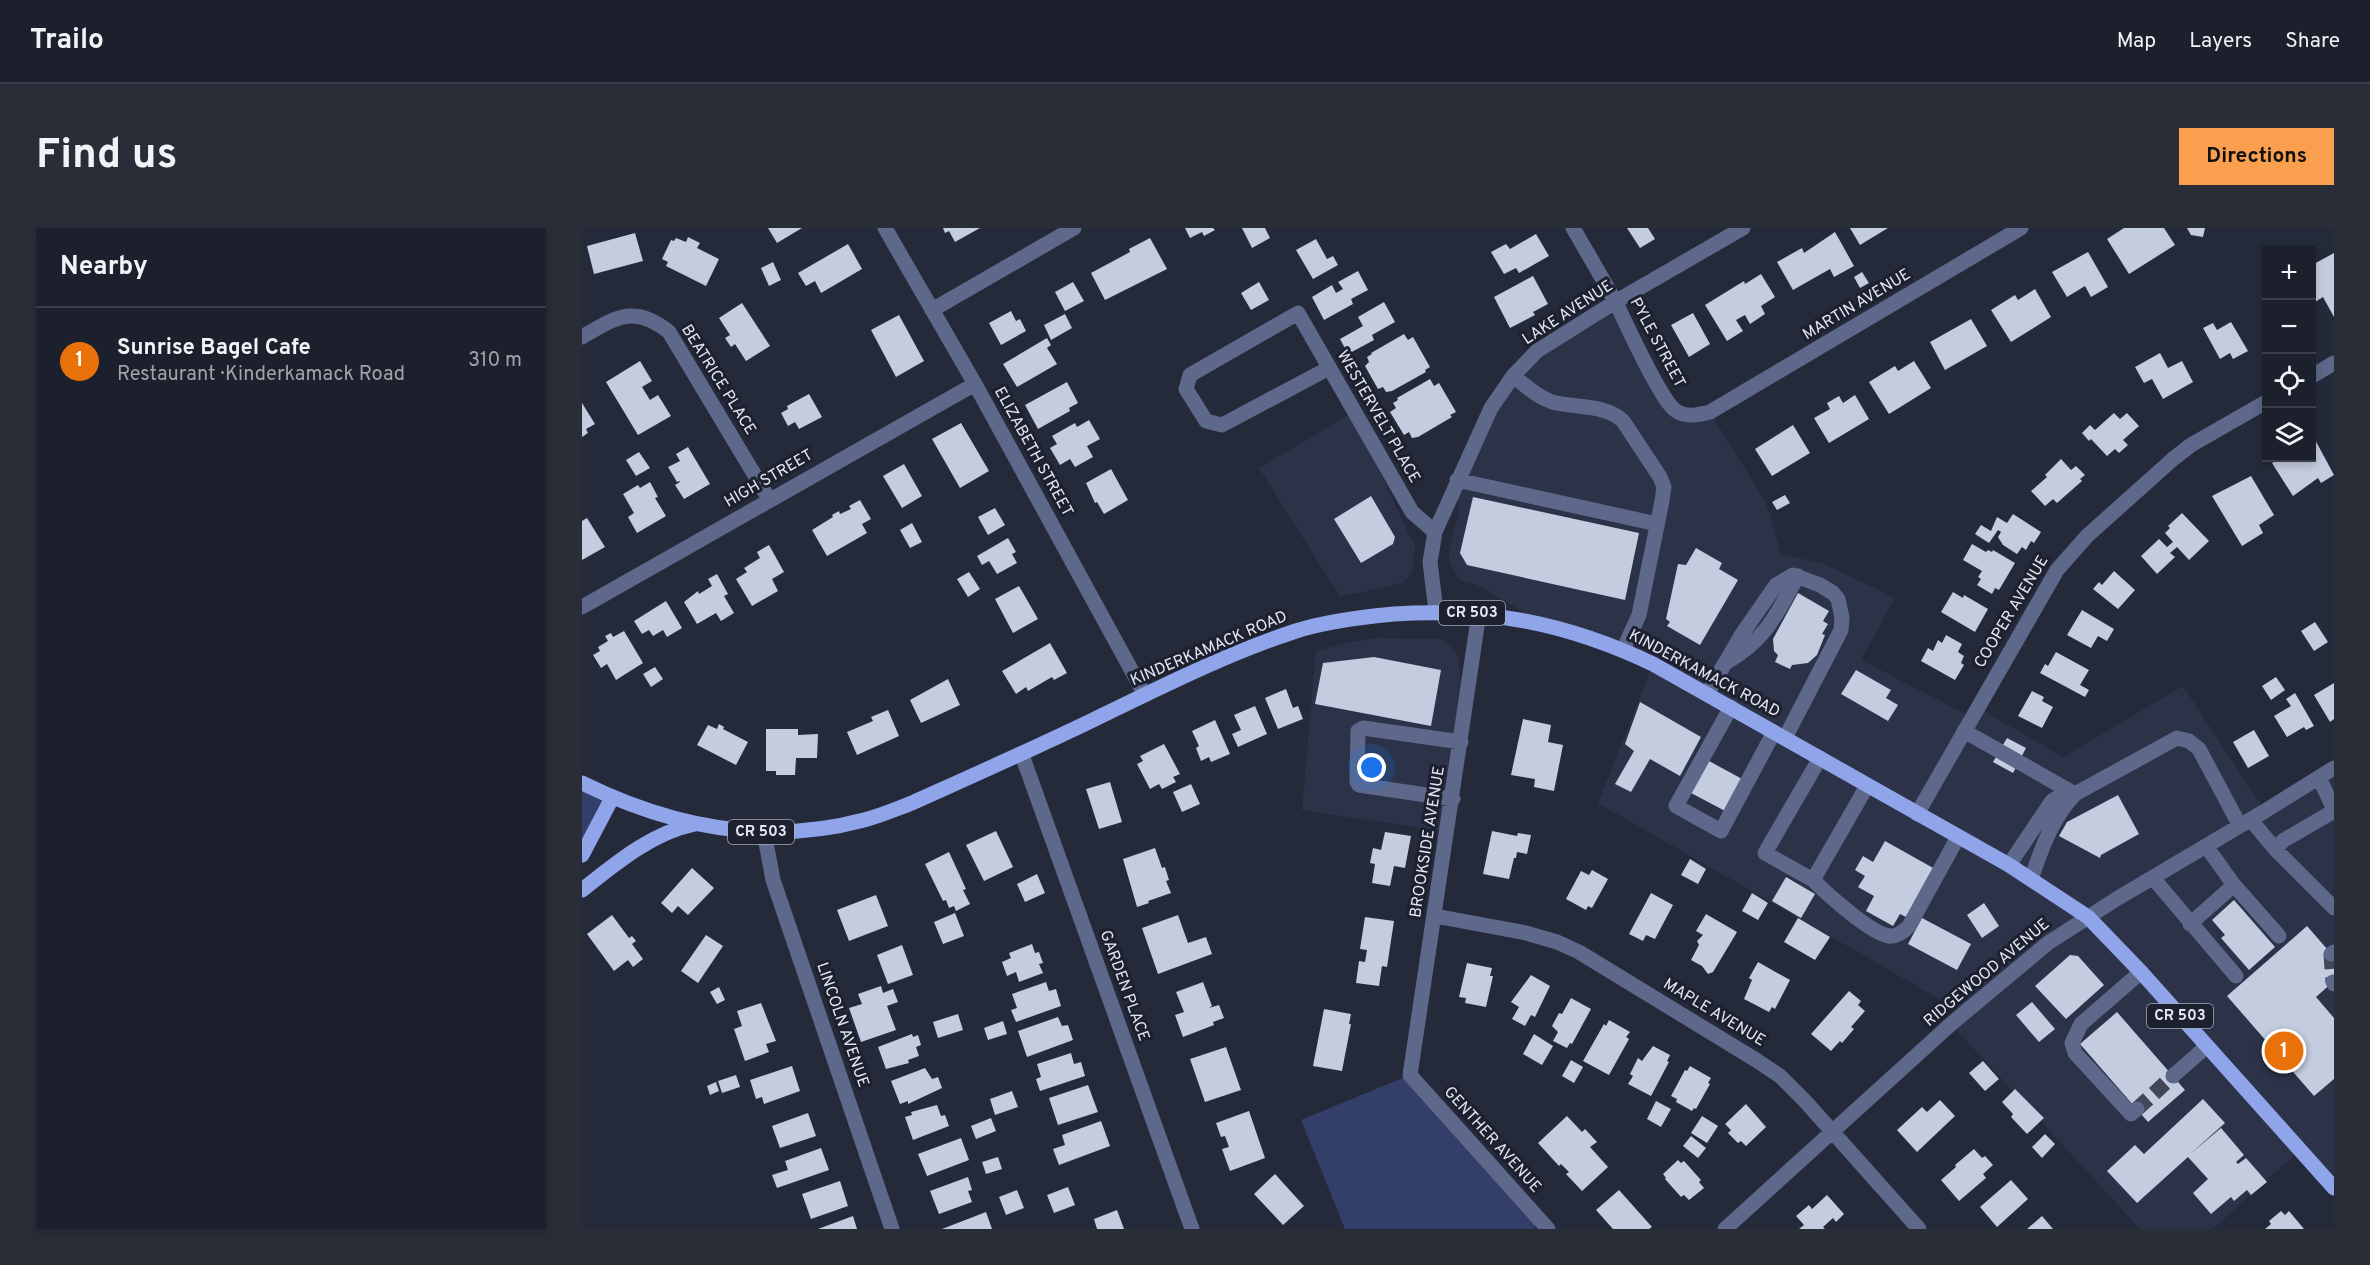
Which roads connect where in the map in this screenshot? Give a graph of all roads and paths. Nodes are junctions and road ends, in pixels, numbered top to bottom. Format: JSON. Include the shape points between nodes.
{"nodes":[{"id":1,"x":885,"y":228,"type":"edge"},
{"id":2,"x":1074,"y":228,"type":"edge"},
{"id":3,"x":1573,"y":228,"type":"edge"},
{"id":4,"x":1743,"y":228,"type":"edge"},
{"id":5,"x":2021,"y":228,"type":"edge"},
{"id":6,"x":1615,"y":302,"type":"junction"},
{"id":7,"x":932,"y":310,"type":"junction"},
{"id":8,"x":582,"y":337,"type":"edge"},
{"id":9,"x":2334,"y":363,"type":"edge"},
{"id":10,"x":1329,"y":368,"type":"junction"},
{"id":11,"x":2316,"y":374,"type":"edge"},
{"id":12,"x":1513,"y":376,"type":"junction"},
{"id":13,"x":975,"y":384,"type":"junction"},
{"id":14,"x":2262,"y":404,"type":"edge"},
{"id":15,"x":1710,"y":412,"type":"joint"},
{"id":16,"x":1457,"y":480,"type":"junction"},
{"id":17,"x":769,"y":499,"type":"junction"},
{"id":18,"x":1657,"y":524,"type":"junction"},
{"id":19,"x":1435,"y":532,"type":"junction"},
{"id":20,"x":582,"y":607,"type":"edge"},
{"id":21,"x":1436,"y":611,"type":"junction"},
{"id":22,"x":1479,"y":613,"type":"junction"},
{"id":23,"x":1623,"y":650,"type":"junction"},
{"id":24,"x":1707,"y":694,"type":"junction"},
{"id":25,"x":1145,"y":695,"type":"junction"},
{"id":26,"x":1731,"y":707,"type":"junction"},
{"id":27,"x":1964,"y":731,"type":"junction"},
{"id":28,"x":1780,"y":735,"type":"junction"},
{"id":29,"x":1461,"y":742,"type":"junction"},
{"id":30,"x":1022,"y":754,"type":"junction"},
{"id":31,"x":1820,"y":759,"type":"junction"},
{"id":32,"x":2334,"y":768,"type":"edge"},
{"id":33,"x":2319,"y":777,"type":"junction"},
{"id":34,"x":582,"y":783,"type":"edge"},
{"id":35,"x":1867,"y":786,"type":"junction"},
{"id":36,"x":2075,"y":794,"type":"junction"},
{"id":37,"x":612,"y":798,"type":"junction"},
{"id":38,"x":1453,"y":799,"type":"junction"},
{"id":39,"x":2334,"y":810,"type":"edge"},
{"id":40,"x":1917,"y":814,"type":"junction"},
{"id":41,"x":2246,"y":823,"type":"junction"},
{"id":42,"x":695,"y":824,"type":"junction"},
{"id":43,"x":764,"y":832,"type":"junction"},
{"id":44,"x":1958,"y":837,"type":"junction"},
{"id":45,"x":2206,"y":846,"type":"junction"},
{"id":46,"x":2275,"y":849,"type":"junction"},
{"id":47,"x":582,"y":855,"type":"edge"},
{"id":48,"x":2009,"y":865,"type":"junction"},
{"id":49,"x":2153,"y":878,"type":"junction"},
{"id":50,"x":2031,"y":879,"type":"junction"},
{"id":51,"x":1813,"y":880,"type":"junction"},
{"id":52,"x":2234,"y":885,"type":"junction"},
{"id":53,"x":582,"y":890,"type":"edge"},
{"id":54,"x":2334,"y":908,"type":"edge"},
{"id":55,"x":1435,"y":916,"type":"junction"},
{"id":56,"x":2088,"y":916,"type":"junction"},
{"id":57,"x":2190,"y":924,"type":"junction"},
{"id":58,"x":2279,"y":936,"type":"dead end"},
{"id":59,"x":2141,"y":972,"type":"junction"},
{"id":60,"x":2236,"y":976,"type":"dead end"},
{"id":61,"x":2207,"y":1046,"type":"junction"},
{"id":62,"x":1410,"y":1075,"type":"joint"},
{"id":63,"x":2173,"y":1076,"type":"tunnel mouth"},
{"id":64,"x":2137,"y":1109,"type":"dead end"},
{"id":65,"x":1833,"y":1133,"type":"junction"},
{"id":66,"x":2334,"y":1188,"type":"edge"},
{"id":67,"x":892,"y":1229,"type":"edge"},
{"id":68,"x":1192,"y":1229,"type":"edge"},
{"id":69,"x":1548,"y":1229,"type":"edge"},
{"id":70,"x":1725,"y":1229,"type":"edge"},
{"id":71,"x":1919,"y":1229,"type":"edge"}],
"edges":[{"from":1,"to":7,"type":"street","name":"ELIZABETH STREET"},
{"from":2,"to":7,"type":"street"},
{"from":3,"to":6,"type":"street","name":"PYLE STREET"},
{"from":4,"to":6,"type":"street","name":"LAKE AVENUE"},
{"from":5,"to":15,"type":"street","name":"MARTIN AVENUE"},
{"from":6,"to":12,"type":"street","name":"LAKE AVENUE","via":[[1537,351]]},
{"from":6,"to":15,"type":"street","name":"PYLE STREET","via":[[1673,409],[1683,415]]},
{"from":7,"to":13,"type":"street","name":"ELIZABETH STREET"},
{"from":8,"to":17,"type":"street","name":"BEATRICE PLACE","via":[[611,319],[627,315],[656,321],[669,332]]},
{"from":9,"to":11,"type":"street"},
{"from":10,"to":10,"type":"street","name":"WESTERVELT PLACE","via":[[1298,313],[1190,375],[1186,388],[1206,421],[1222,425]]},
{"from":10,"to":19,"type":"street","name":"WESTERVELT PLACE","via":[[1412,512]]},
{"from":12,"to":16,"type":"street","name":"LAKE AVENUE","via":[[1491,408]]},
{"from":12,"to":18,"type":"street","via":[[1551,402],[1615,413],[1623,421],[1664,487]]},
{"from":13,"to":17,"type":"street","name":"HIGH STREET"},
{"from":13,"to":25,"type":"street","name":"ELIZABETH STREET"},
{"from":14,"to":27,"type":"street","name":"COOPER AVENUE","via":[[2191,445],[2072,551],[2057,570]]},
{"from":16,"to":18,"type":"street"},
{"from":16,"to":19,"type":"street","name":"LAKE AVENUE"},
{"from":17,"to":20,"type":"street","name":"HIGH STREET"},
{"from":18,"to":23,"type":"street","via":[[1638,615]]},
{"from":19,"to":21,"type":"street","name":"LAKE AVENUE","via":[[1430,562]]},
{"from":21,"to":22,"type":"main road","name":"KINDERKAMACK ROAD","number":"CR 503"},
{"from":21,"to":25,"type":"main road","name":"KINDERKAMACK ROAD","number":"CR 503","via":[[1370,616],[1297,631]]},
{"from":22,"to":23,"type":"main road","name":"KINDERKAMACK ROAD","number":"CR 503","via":[[1546,625]]},
{"from":22,"to":29,"type":"street","name":"BROOKSIDE AVENUE"},
{"from":23,"to":24,"type":"main road","name":"KINDERKAMACK ROAD","number":"CR 503"},
{"from":24,"to":26,"type":"main road","name":"KINDERKAMACK ROAD","number":"CR 503"},
{"from":24,"to":28,"type":"street","via":[[1776,585],[1792,575],[1820,585],[1838,599],[1841,630]]},
{"from":25,"to":30,"type":"main road","name":"KINDERKAMACK ROAD","number":"CR 503"},
{"from":26,"to":28,"type":"main road","name":"KINDERKAMACK ROAD","number":"CR 503"},
{"from":26,"to":28,"type":"street","via":[[1676,806],[1721,831]]},
{"from":27,"to":36,"type":"street"},
{"from":27,"to":40,"type":"street","name":"COOPER AVENUE"},
{"from":28,"to":31,"type":"main road","name":"KINDERKAMACK ROAD","number":"CR 503"},
{"from":29,"to":38,"type":"street","name":"BROOKSIDE AVENUE"},
{"from":29,"to":38,"type":"street","via":[[1363,728],[1357,733],[1359,785]]},
{"from":30,"to":43,"type":"main road","name":"KINDERKAMACK ROAD","number":"CR 503","via":[[912,803],[863,820]]},
{"from":30,"to":68,"type":"street","name":"GARDEN PLACE"},
{"from":31,"to":35,"type":"main road","name":"KINDERKAMACK ROAD","number":"CR 503"},
{"from":31,"to":51,"type":"street","via":[[1765,854]]},
{"from":32,"to":33,"type":"street","name":"RIDGEWOOD AVENUE"},
{"from":33,"to":39,"type":"street"},
{"from":33,"to":41,"type":"street","name":"RIDGEWOOD AVENUE"},
{"from":34,"to":37,"type":"main road","name":"KINDERKAMACK ROAD","number":"CR 503"},
{"from":35,"to":40,"type":"main road","name":"KINDERKAMACK ROAD","number":"CR 503"},
{"from":35,"to":51,"type":"street"},
{"from":36,"to":41,"type":"street","via":[[2164,743],[2184,739],[2199,749]]},
{"from":36,"to":48,"type":"street","via":[[2052,801]]},
{"from":36,"to":50,"type":"street","via":[[2044,840]]},
{"from":37,"to":42,"type":"main road","name":"KINDERKAMACK ROAD","number":"CR 503"},
{"from":37,"to":47,"type":"main road"},
{"from":38,"to":55,"type":"street","name":"BROOKSIDE AVENUE"},
{"from":39,"to":46,"type":"street"},
{"from":40,"to":44,"type":"main road","name":"KINDERKAMACK ROAD","number":"CR 503"},
{"from":41,"to":45,"type":"street","name":"RIDGEWOOD AVENUE"},
{"from":41,"to":46,"type":"street"},
{"from":42,"to":43,"type":"main road","name":"KINDERKAMACK ROAD","number":"CR 503"},
{"from":42,"to":53,"type":"main road","via":[[646,843]]},
{"from":43,"to":67,"type":"street","name":"LINCOLN AVENUE","via":[[773,880]]},
{"from":44,"to":48,"type":"main road","name":"KINDERKAMACK ROAD","number":"CR 503"},
{"from":44,"to":51,"type":"street","via":[[1909,926],[1897,935],[1885,935],[1838,905]]},
{"from":45,"to":49,"type":"street","name":"RIDGEWOOD AVENUE"},
{"from":45,"to":52,"type":"street"},
{"from":46,"to":54,"type":"street"},
{"from":48,"to":50,"type":"main road","name":"KINDERKAMACK ROAD","number":"CR 503"},
{"from":49,"to":56,"type":"street","name":"RIDGEWOOD AVENUE"},
{"from":49,"to":57,"type":"street"},
{"from":50,"to":56,"type":"main road","name":"KINDERKAMACK ROAD","number":"CR 503"},
{"from":52,"to":57,"type":"street"},
{"from":52,"to":58,"type":"street"},
{"from":55,"to":62,"type":"street","name":"BROOKSIDE AVENUE"},
{"from":55,"to":65,"type":"street","name":"MAPLE AVENUE","via":[[1526,933],[1579,952],[1780,1076]]},
{"from":56,"to":59,"type":"main road","name":"KINDERKAMACK ROAD","number":"CR 503"},
{"from":56,"to":65,"type":"street","name":"RIDGEWOOD AVENUE","via":[[2009,974]]},
{"from":57,"to":60,"type":"street"},
{"from":59,"to":61,"type":"main road","name":"KINDERKAMACK ROAD","number":"CR 503"},
{"from":59,"to":64,"type":"street","via":[[2081,1024],[2072,1043],[2075,1053],[2131,1114]]},
{"from":61,"to":63,"type":"street"},
{"from":61,"to":66,"type":"main road","name":"KINDERKAMACK ROAD","number":"CR 503"},
{"from":62,"to":69,"type":"street","name":"GENTHER AVENUE"},
{"from":65,"to":70,"type":"street","name":"RIDGEWOOD AVENUE"},
{"from":65,"to":71,"type":"street","name":"MAPLE AVENUE"}]}
